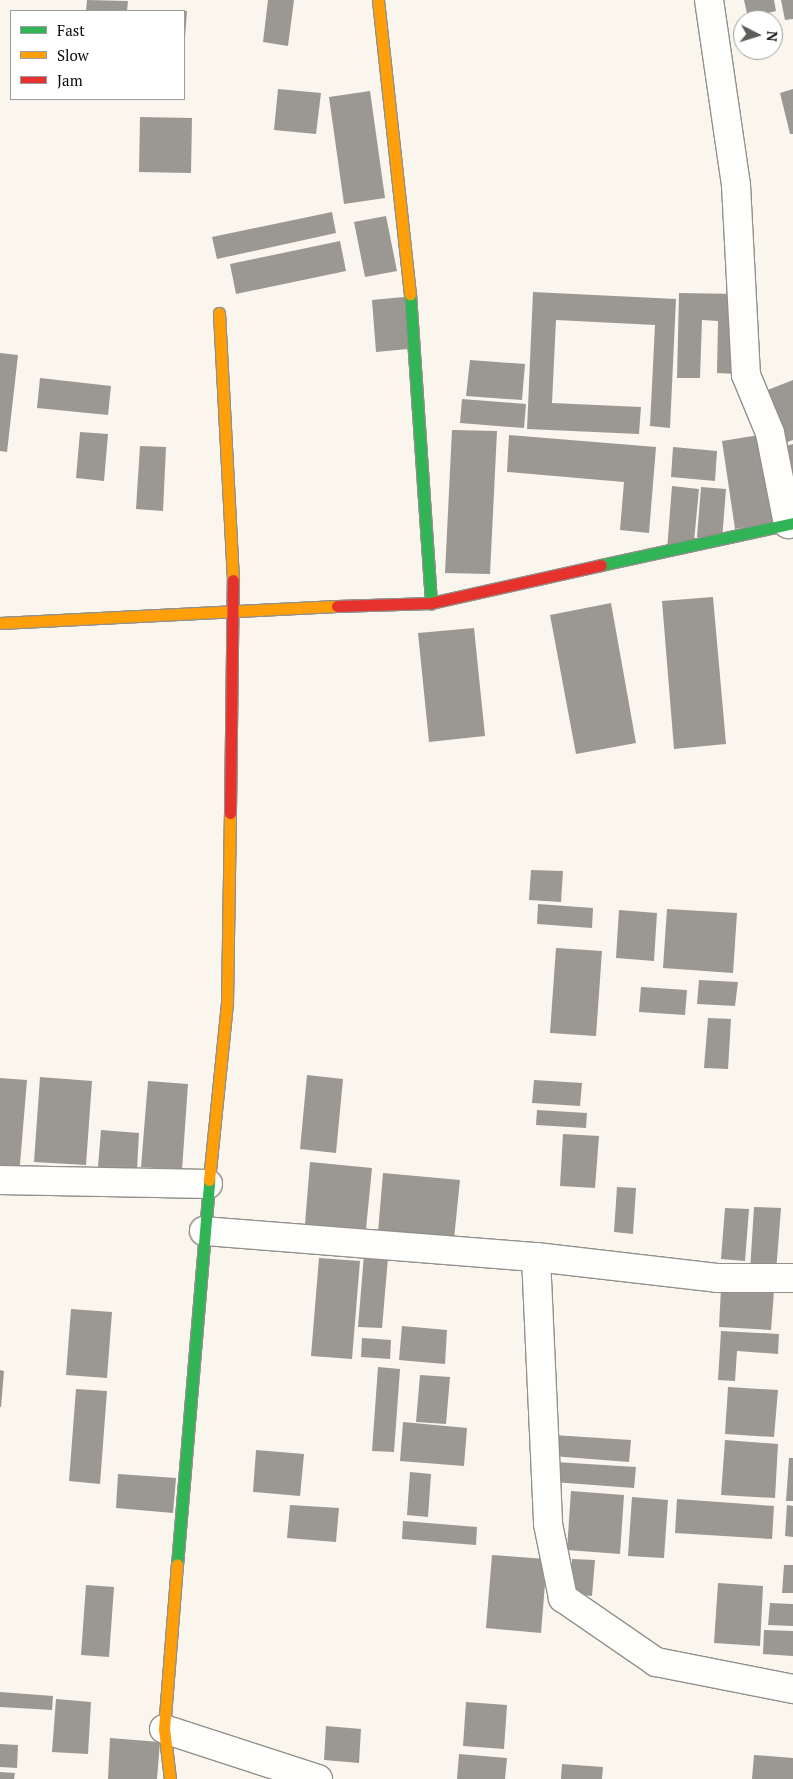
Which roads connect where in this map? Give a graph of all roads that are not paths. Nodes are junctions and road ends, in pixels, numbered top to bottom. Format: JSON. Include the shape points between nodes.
{"nodes":[{"id":1,"x":378,"y":0,"type":"edge"},
{"id":2,"x":710,"y":0,"type":"edge"},
{"id":3,"x":219,"y":313,"type":"dead end"},
{"id":4,"x":790,"y":524,"type":"edge"},
{"id":5,"x":431,"y":603,"type":"junction"},
{"id":6,"x":234,"y":609,"type":"junction"},
{"id":7,"x":0,"y":623,"type":"edge"},
{"id":8,"x":0,"y":1180,"type":"edge"},
{"id":9,"x":208,"y":1184,"type":"junction"},
{"id":10,"x":204,"y":1231,"type":"junction"},
{"id":11,"x":536,"y":1257,"type":"junction"},
{"id":12,"x":793,"y":1278,"type":"edge"},
{"id":13,"x":793,"y":1689,"type":"edge"},
{"id":14,"x":164,"y":1729,"type":"junction"},
{"id":15,"x":170,"y":1779,"type":"edge"},
{"id":16,"x":318,"y":1779,"type":"edge"}],
"edges":[{"from":1,"to":5,"type":"street","via":[[418,372]]},
{"from":2,"to":4,"type":"street","via":[[736,185],[746,375],[770,433]]},
{"from":3,"to":6,"type":"street"},
{"from":4,"to":5,"type":"street"},
{"from":5,"to":6,"type":"street"},
{"from":6,"to":7,"type":"street"},
{"from":6,"to":9,"type":"street","via":[[227,1002]]},
{"from":8,"to":9,"type":"street"},
{"from":9,"to":10,"type":"street"},
{"from":10,"to":11,"type":"street"},
{"from":10,"to":14,"type":"street"},
{"from":11,"to":12,"type":"street","via":[[717,1278]]},
{"from":11,"to":13,"type":"street","via":[[548,1524],[563,1598],[656,1662]]},
{"from":14,"to":15,"type":"street"},
{"from":14,"to":16,"type":"street"}]}
